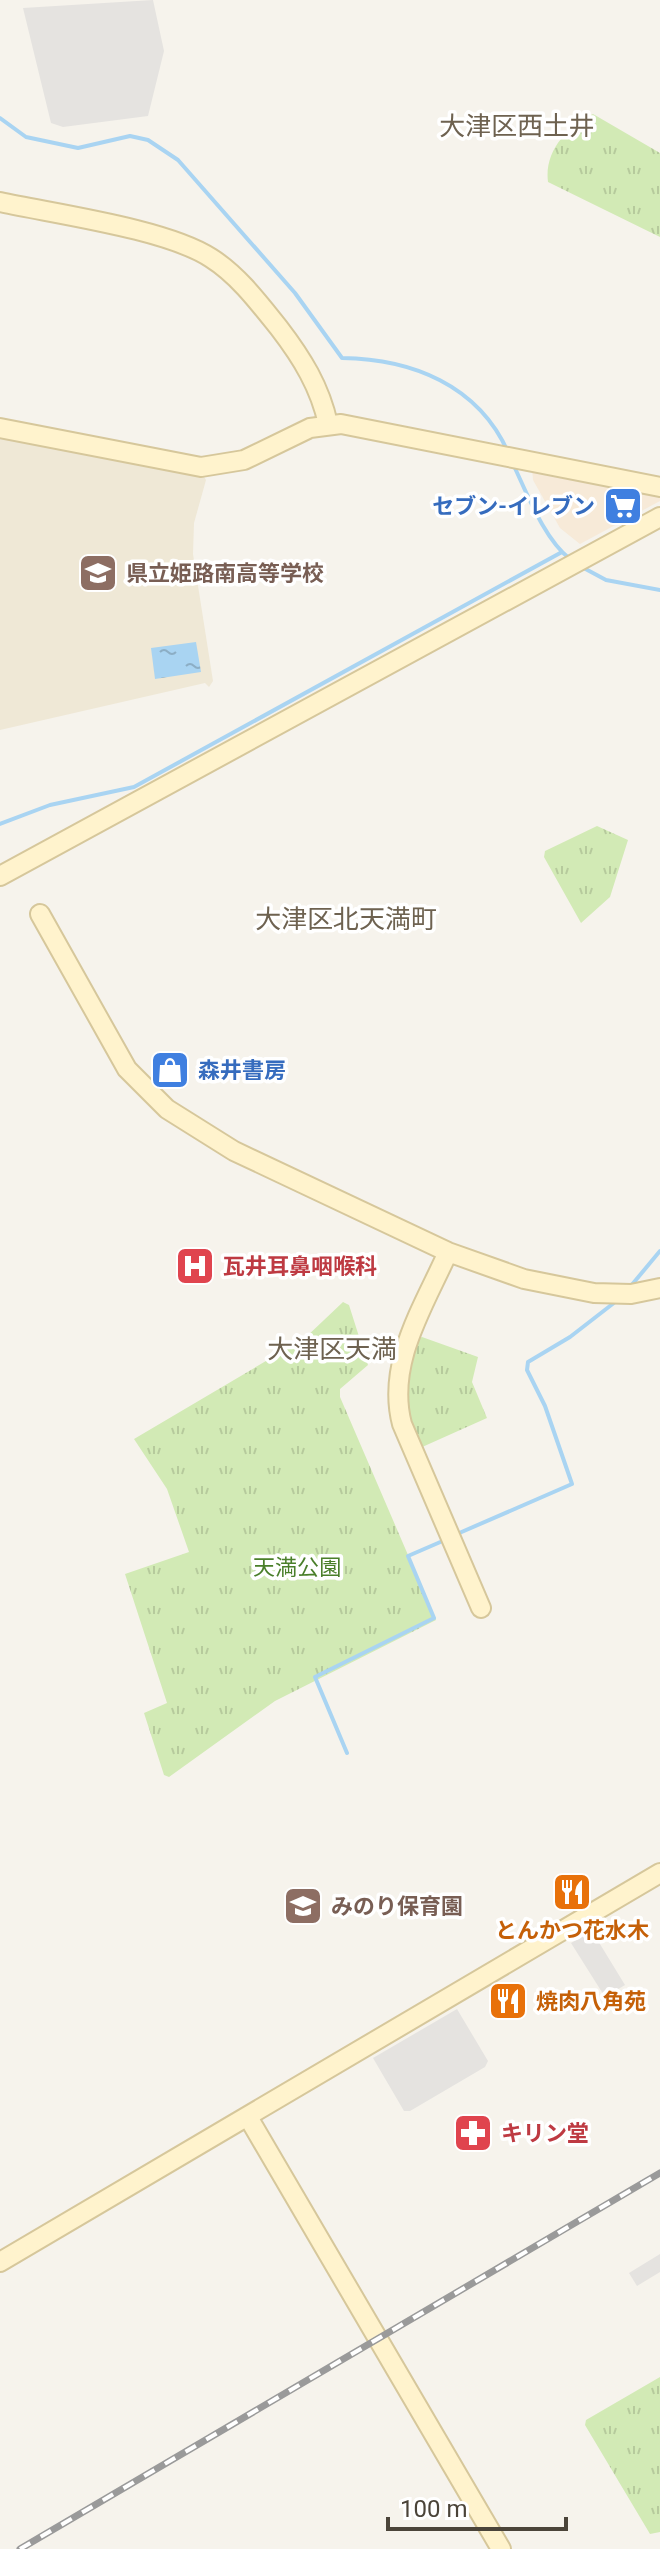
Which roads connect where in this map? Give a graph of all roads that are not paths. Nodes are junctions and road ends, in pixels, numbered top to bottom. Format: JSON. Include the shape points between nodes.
{"nodes":[{"id":1,"x":0,"y":202,"type":"edge"},
{"id":2,"x":328,"y":424,"type":"junction"},
{"id":3,"x":0,"y":428,"type":"edge"},
{"id":4,"x":660,"y":487,"type":"edge"},
{"id":5,"x":660,"y":517,"type":"edge"},
{"id":6,"x":0,"y":876,"type":"edge"},
{"id":7,"x":40,"y":914,"type":"dead end"},
{"id":8,"x":448,"y":1252,"type":"junction"},
{"id":9,"x":660,"y":1288,"type":"edge"},
{"id":10,"x":481,"y":1608,"type":"dead end"},
{"id":11,"x":660,"y":1873,"type":"edge"},
{"id":12,"x":248,"y":2117,"type":"junction"},
{"id":13,"x":0,"y":2262,"type":"edge"},
{"id":14,"x":501,"y":2549,"type":"edge"}],
"edges":[{"from":1,"to":2,"type":"street","via":[[171,239],[214,259],[254,297],[298,353],[322,394]]},
{"from":2,"to":3,"type":"street","via":[[244,460],[201,467]]},
{"from":2,"to":4,"type":"street"},
{"from":5,"to":6,"type":"street"},
{"from":7,"to":8,"type":"street","via":[[127,1069],[167,1109],[262,1166]]},
{"from":8,"to":9,"type":"street","via":[[557,1289],[631,1294]]},
{"from":8,"to":10,"type":"street","via":[[400,1363],[395,1391],[402,1424]]},
{"from":11,"to":12,"type":"street"},
{"from":12,"to":13,"type":"street"},
{"from":12,"to":14,"type":"street"}]}
